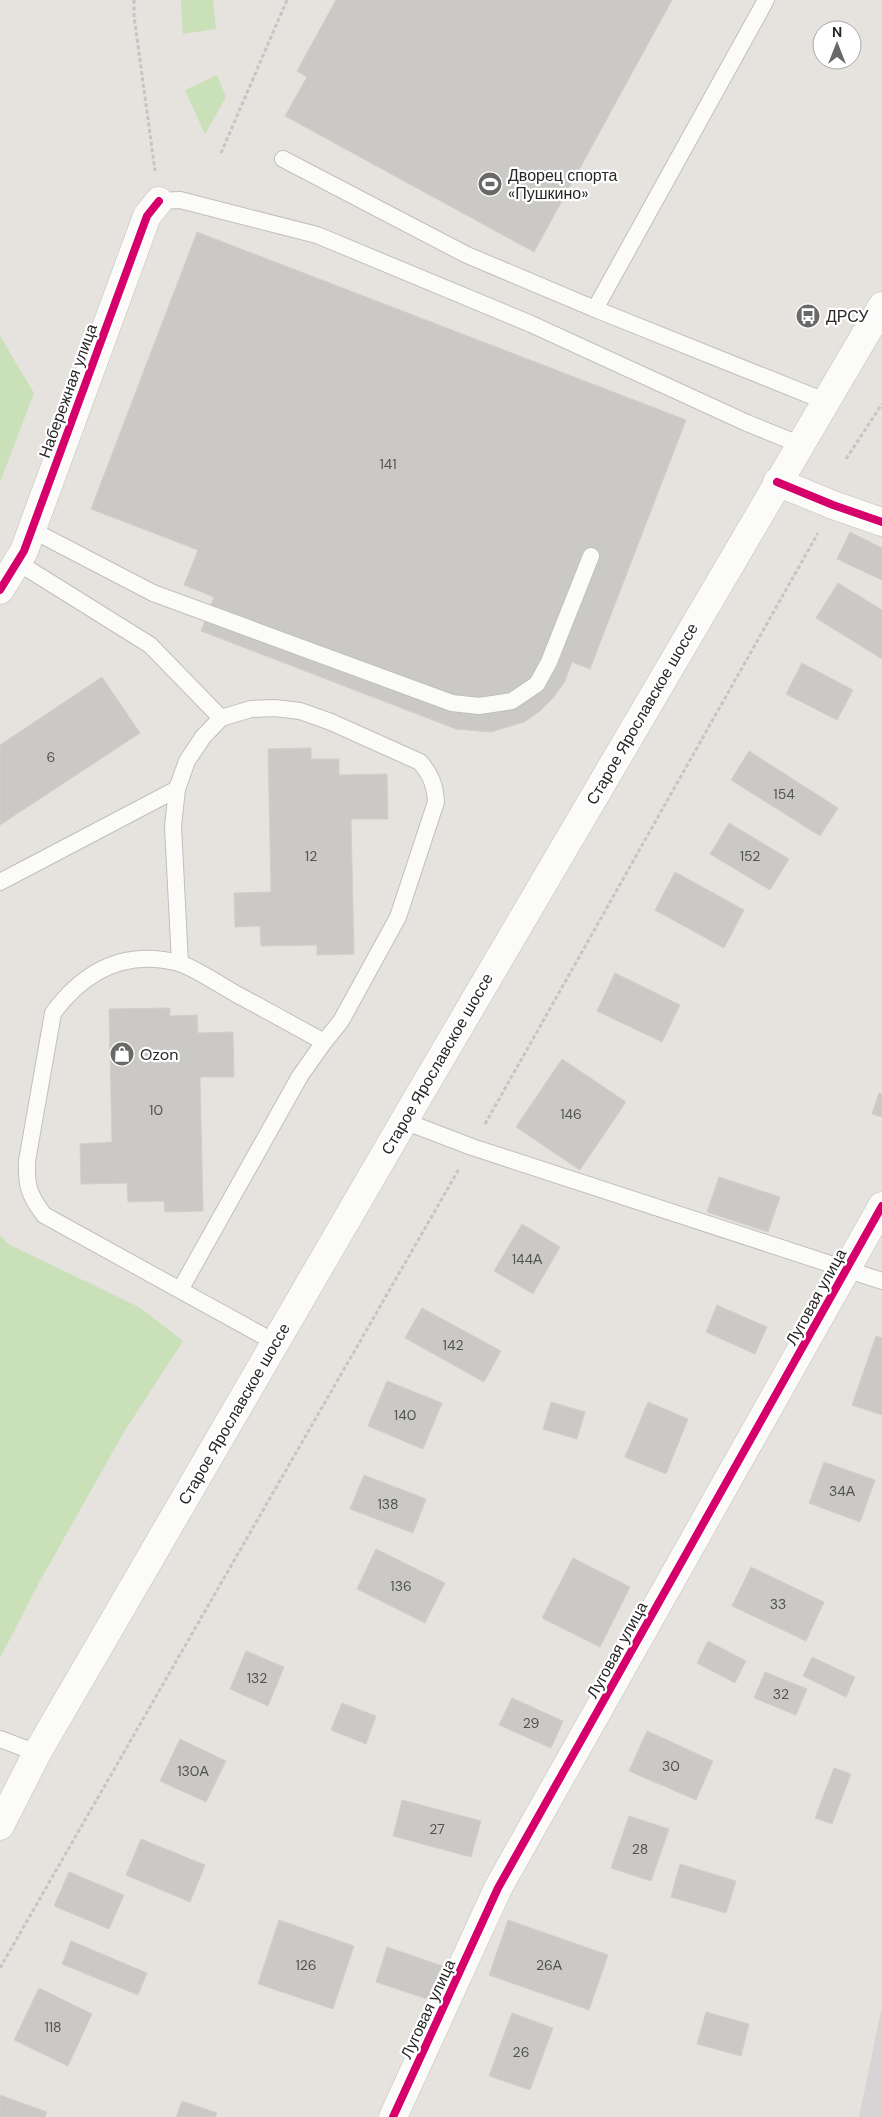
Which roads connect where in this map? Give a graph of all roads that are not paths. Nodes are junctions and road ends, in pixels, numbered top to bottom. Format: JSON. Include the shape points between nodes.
{"nodes":[{"id":1,"x":766,"y":0,"type":"edge"},
{"id":2,"x":283,"y":159,"type":"dead end"},
{"id":3,"x":159,"y":201,"type":"joint"},
{"id":4,"x":882,"y":306,"type":"edge"},
{"id":5,"x":595,"y":309,"type":"junction"},
{"id":6,"x":827,"y":402,"type":"junction"},
{"id":7,"x":802,"y":445,"type":"junction"},
{"id":8,"x":777,"y":482,"type":"junction"},
{"id":9,"x":882,"y":522,"type":"edge"},
{"id":10,"x":32,"y":530,"type":"junction"},
{"id":11,"x":591,"y":556,"type":"dead end"},
{"id":12,"x":17,"y":562,"type":"junction"},
{"id":13,"x":0,"y":590,"type":"edge"},
{"id":14,"x":221,"y":718,"type":"junction"},
{"id":15,"x":177,"y":789,"type":"junction"},
{"id":16,"x":0,"y":882,"type":"edge"},
{"id":17,"x":180,"y":963,"type":"junction"},
{"id":18,"x":324,"y":1042,"type":"junction"},
{"id":19,"x":404,"y":1120,"type":"junction"},
{"id":20,"x":882,"y":1206,"type":"edge"},
{"id":21,"x":848,"y":1270,"type":"junction"},
{"id":22,"x":882,"y":1281,"type":"edge"},
{"id":23,"x":180,"y":1290,"type":"junction"},
{"id":24,"x":276,"y":1343,"type":"junction"},
{"id":25,"x":0,"y":1739,"type":"edge"},
{"id":26,"x":37,"y":1753,"type":"junction"},
{"id":27,"x":0,"y":1826,"type":"edge"},
{"id":28,"x":394,"y":2117,"type":"edge"}],
"edges":[{"from":1,"to":5,"type":"lane"},
{"from":2,"to":5,"type":"lane","via":[[467,255]]},
{"from":3,"to":7,"type":"lane","via":[[180,200],[317,235],[532,324]]},
{"from":3,"to":10,"type":"main road","name":"Набережная улица","via":[[147,216]]},
{"from":4,"to":6,"type":"main road","name":"Старое Ярославское шоссе"},
{"from":5,"to":6,"type":"lane"},
{"from":6,"to":7,"type":"main road","name":"Старое Ярославское шоссе"},
{"from":7,"to":8,"type":"main road","name":"Старое Ярославское шоссе"},
{"from":8,"to":9,"type":"main road"},
{"from":8,"to":19,"type":"main road","name":"Старое Ярославское шоссе"},
{"from":10,"to":11,"type":"lane","via":[[153,593],[452,703],[479,706],[512,701],[537,684],[549,662]]},
{"from":10,"to":12,"type":"main road","name":"Набережная улица"},
{"from":12,"to":13,"type":"main road","name":"Набережная улица"},
{"from":12,"to":14,"type":"lane","via":[[150,645]]},
{"from":14,"to":15,"type":"lane","via":[[187,761]]},
{"from":14,"to":18,"type":"lane","via":[[251,709],[300,711],[420,762],[435,787],[436,802],[398,917],[341,1021]]},
{"from":15,"to":16,"type":"lane"},
{"from":15,"to":17,"type":"lane","via":[[174,826]]},
{"from":17,"to":18,"type":"lane"},
{"from":17,"to":23,"type":"lane","via":[[142,959],[113,964],[89,975],[67,993],[53,1013],[26,1161],[26,1182],[44,1215]]},
{"from":18,"to":23,"type":"lane","via":[[300,1076]]},
{"from":19,"to":21,"type":"lane","via":[[472,1147]]},
{"from":19,"to":24,"type":"main road","name":"Старое Ярославское шоссе"},
{"from":20,"to":21,"type":"main road","name":"Луговая улица"},
{"from":21,"to":22,"type":"lane"},
{"from":21,"to":28,"type":"main road","name":"Луговая улица","via":[[498,1888]]},
{"from":23,"to":24,"type":"lane"},
{"from":24,"to":26,"type":"main road","name":"Старое Ярославское шоссе"},
{"from":25,"to":26,"type":"lane"},
{"from":26,"to":27,"type":"main road","name":"Старое Ярославское шоссе"}]}
